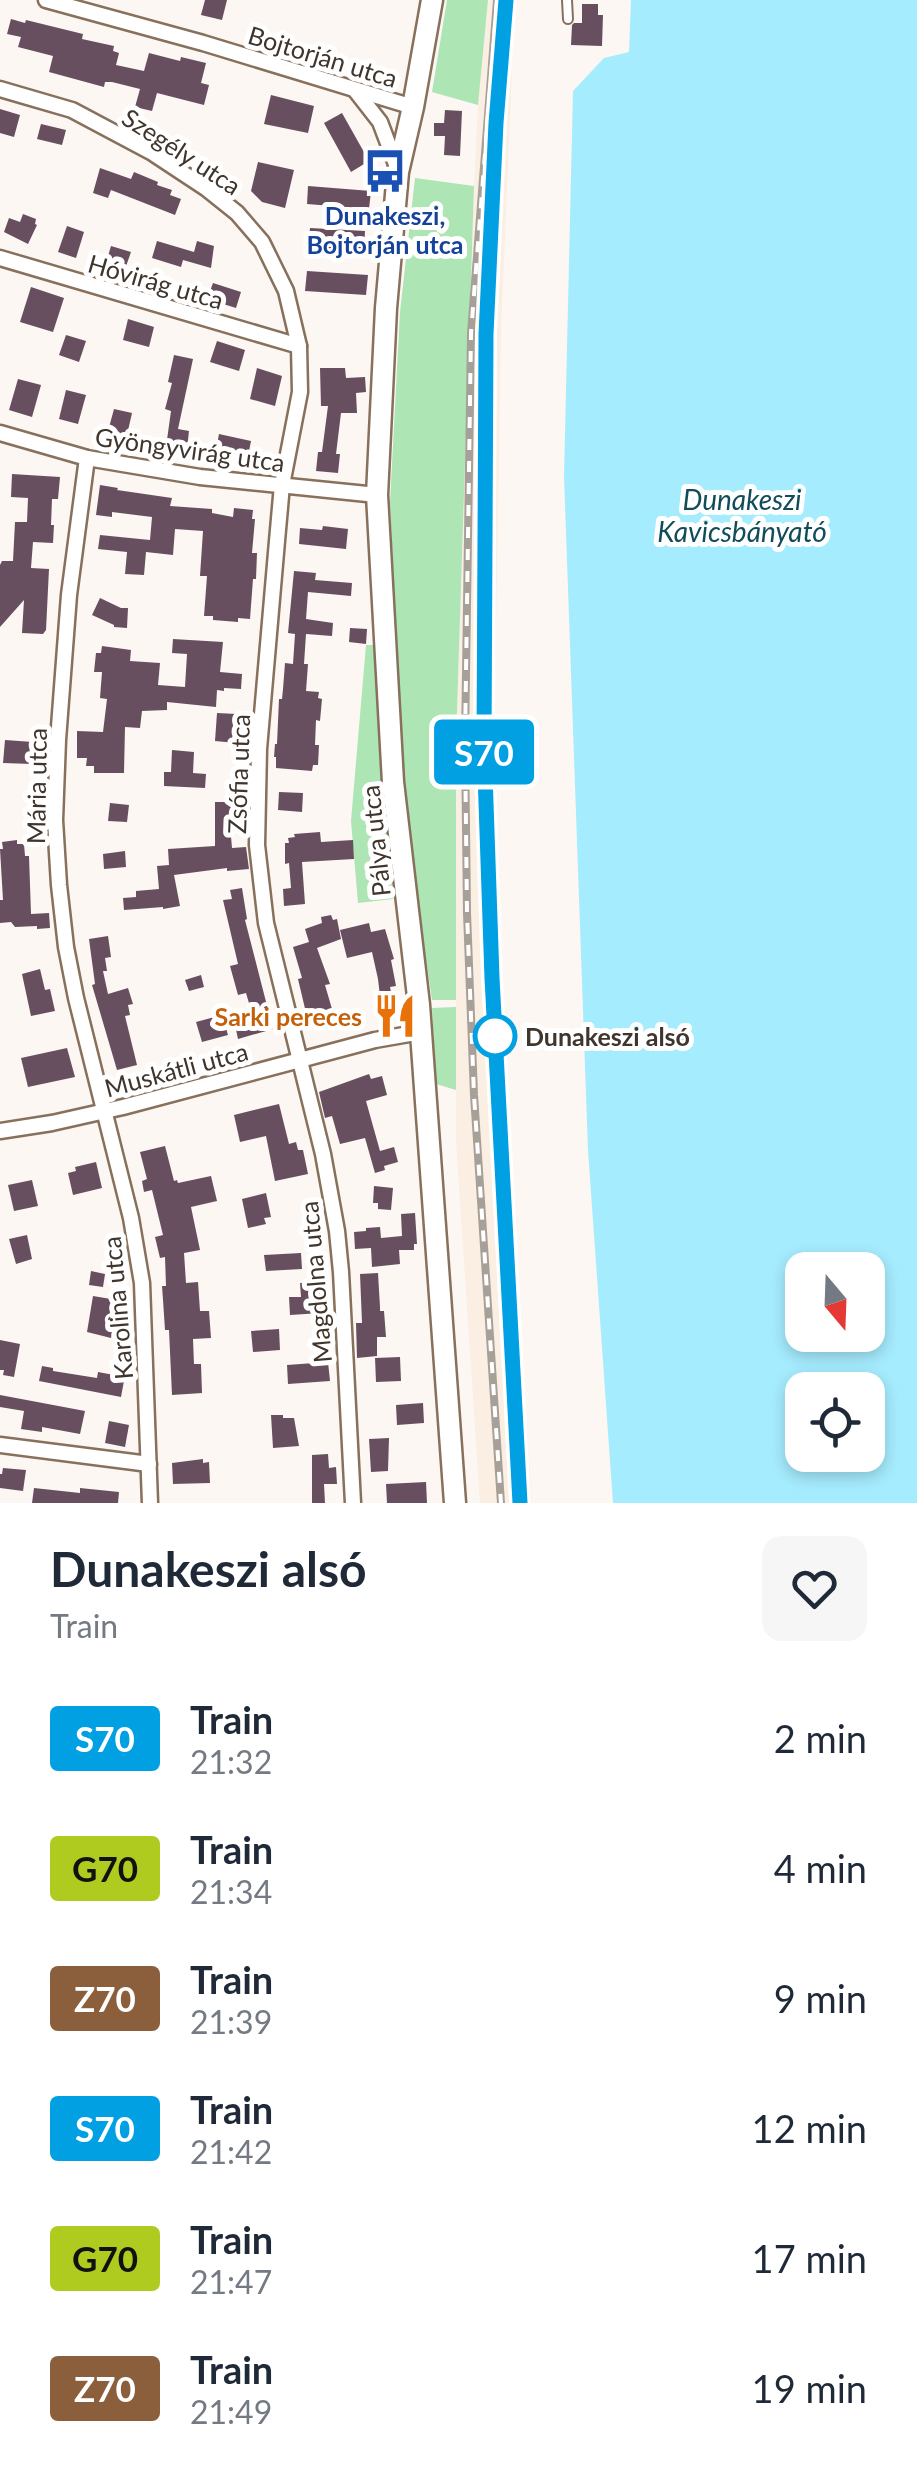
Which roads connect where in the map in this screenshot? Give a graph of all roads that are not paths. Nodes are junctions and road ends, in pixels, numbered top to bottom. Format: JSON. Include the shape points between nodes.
{"nodes":[{"id":1,"x":46,"y":0,"type":"edge"},
{"id":2,"x":432,"y":0,"type":"edge"},
{"id":3,"x":567,"y":0,"type":"edge"},
{"id":4,"x":568,"y":19,"type":"dead end"},
{"id":5,"x":0,"y":89,"type":"edge"},
{"id":6,"x":355,"y":89,"type":"junction"},
{"id":7,"x":384,"y":98,"type":"junction"},
{"id":8,"x":413,"y":107,"type":"junction"},
{"id":9,"x":374,"y":114,"type":"junction"},
{"id":10,"x":398,"y":172,"type":"junction"},
{"id":11,"x":0,"y":258,"type":"edge"},
{"id":12,"x":299,"y":346,"type":"junction"},
{"id":13,"x":0,"y":433,"type":"edge"},
{"id":14,"x":87,"y":458,"type":"junction"},
{"id":15,"x":282,"y":485,"type":"junction"},
{"id":16,"x":377,"y":495,"type":"junction"},
{"id":17,"x":421,"y":1032,"type":"junction"},
{"id":18,"x":300,"y":1061,"type":"junction"},
{"id":19,"x":104,"y":1112,"type":"junction"},
{"id":20,"x":0,"y":1131,"type":"edge"},
{"id":21,"x":0,"y":1445,"type":"edge"},
{"id":22,"x":149,"y":1464,"type":"junction"},
{"id":23,"x":150,"y":1503,"type":"edge"},
{"id":24,"x":353,"y":1503,"type":"edge"},
{"id":25,"x":455,"y":1503,"type":"edge"}],
"edges":[{"from":1,"to":6,"type":"street","name":"Bojtorján utca"},
{"from":2,"to":8,"type":"street","name":"Pálya utca"},
{"from":3,"to":4,"type":"lane"},
{"from":5,"to":12,"type":"street","name":"Szegély utca","via":[[72,110],[151,152],[237,212],[262,242],[286,291]]},
{"from":6,"to":7,"type":"street","name":"Bojtorján utca"},
{"from":6,"to":9,"type":"street","name":"Pálya utca"},
{"from":7,"to":8,"type":"street","name":"Bojtorján utca"},
{"from":7,"to":9,"type":"street"},
{"from":8,"to":10,"type":"street","name":"Pálya utca"},
{"from":9,"to":10,"type":"street","name":"Pálya utca"},
{"from":10,"to":16,"type":"street","name":"Pálya utca"},
{"from":11,"to":12,"type":"street","name":"Hóvirág utca"},
{"from":12,"to":15,"type":"street","name":"Szegély utca","via":[[300,392]]},
{"from":13,"to":14,"type":"street","name":"Gyöngyvirág utca"},
{"from":14,"to":15,"type":"street","name":"Gyöngyvirág utca"},
{"from":14,"to":19,"type":"street","name":"Mária utca","via":[[55,820],[66,947]]},
{"from":15,"to":16,"type":"street","name":"Gyöngyvirág utca"},
{"from":15,"to":18,"type":"street","name":"Zsófia utca","via":[[258,759],[257,846],[266,924]]},
{"from":16,"to":17,"type":"street","name":"Pálya utca","via":[[393,782]]},
{"from":17,"to":18,"type":"street","name":"Muskátli utca"},
{"from":17,"to":25,"type":"street","name":"Pálya utca"},
{"from":18,"to":19,"type":"street","name":"Muskátli utca"},
{"from":18,"to":24,"type":"street","name":"Magdolna utca","via":[[341,1272]]},
{"from":19,"to":20,"type":"street","name":"Muskátli utca"},
{"from":19,"to":22,"type":"street","name":"Karolina utca","via":[[142,1284]]},
{"from":21,"to":22,"type":"street"},
{"from":22,"to":23,"type":"street","name":"Karolina utca"}]}
